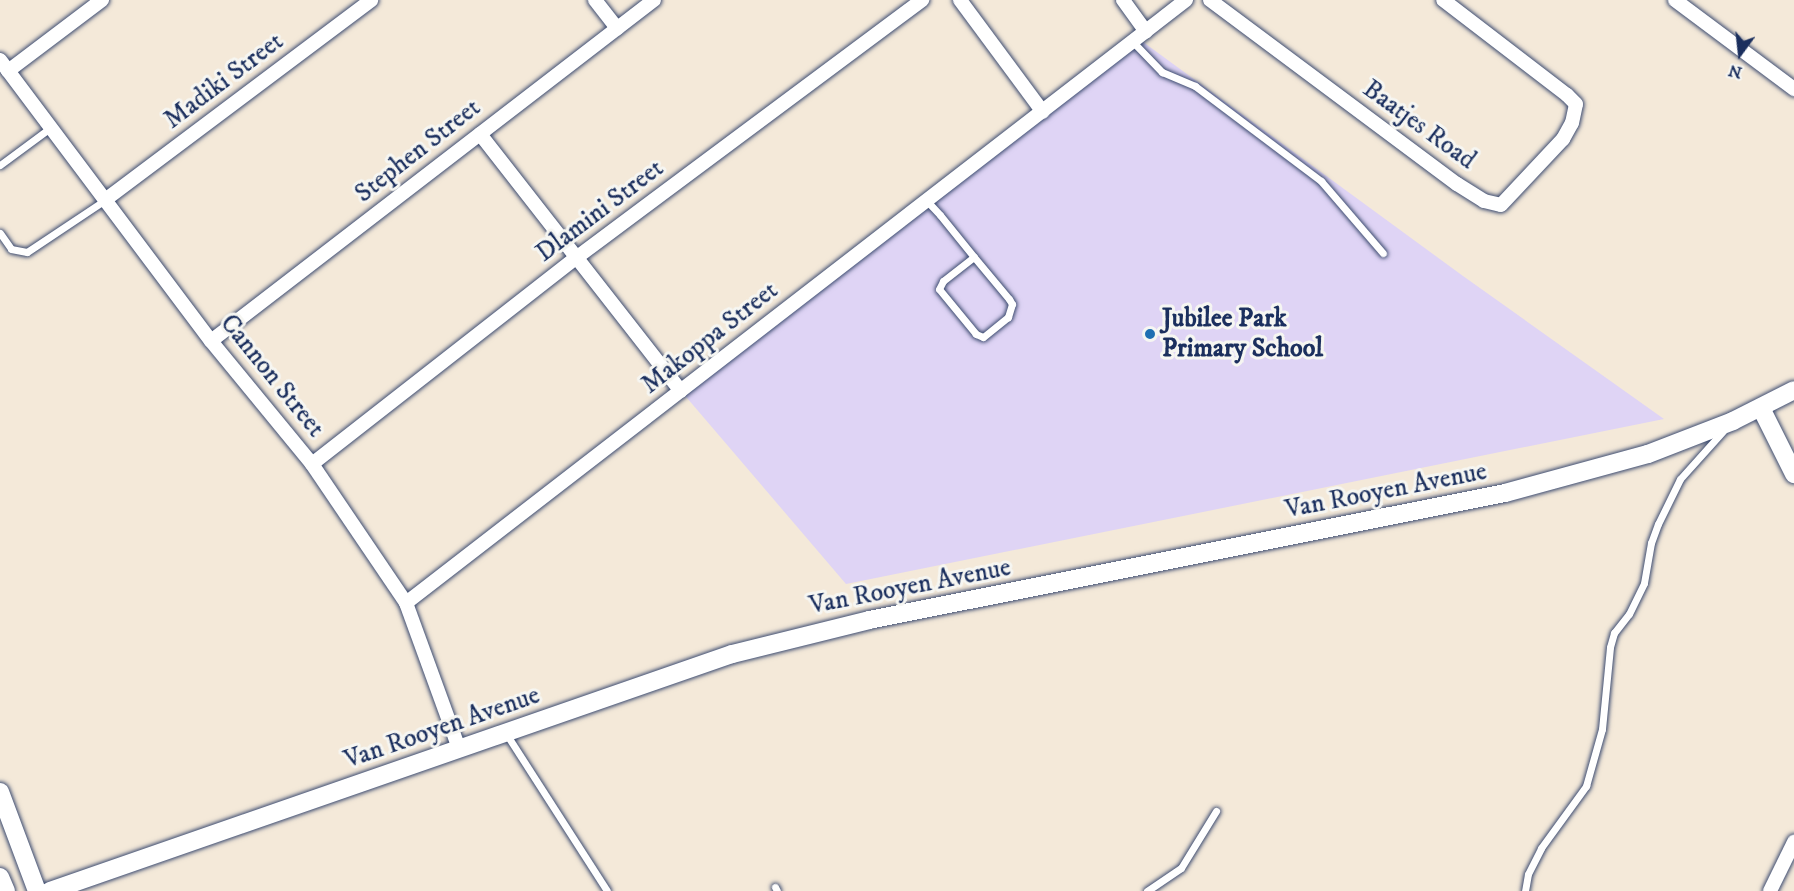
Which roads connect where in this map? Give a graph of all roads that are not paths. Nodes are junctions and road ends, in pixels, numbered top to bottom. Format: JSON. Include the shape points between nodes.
{"nodes":[{"id":1,"x":102,"y":0,"type":"edge"},
{"id":2,"x":371,"y":0,"type":"edge"},
{"id":3,"x":595,"y":0,"type":"edge"},
{"id":4,"x":654,"y":0,"type":"edge"},
{"id":5,"x":922,"y":0,"type":"edge"},
{"id":6,"x":960,"y":0,"type":"edge"},
{"id":7,"x":1123,"y":0,"type":"edge"},
{"id":8,"x":1186,"y":0,"type":"edge"},
{"id":9,"x":1210,"y":0,"type":"edge"},
{"id":10,"x":1443,"y":0,"type":"edge"},
{"id":11,"x":1675,"y":0,"type":"edge"},
{"id":12,"x":617,"y":28,"type":"junction"},
{"id":13,"x":1146,"y":32,"type":"junction"},
{"id":14,"x":1133,"y":42,"type":"junction"},
{"id":15,"x":3,"y":69,"type":"edge"},
{"id":16,"x":1794,"y":88,"type":"edge"},
{"id":17,"x":1042,"y":112,"type":"junction"},
{"id":18,"x":51,"y":128,"type":"junction"},
{"id":19,"x":480,"y":134,"type":"junction"},
{"id":20,"x":0,"y":165,"type":"edge"},
{"id":21,"x":105,"y":200,"type":"junction"},
{"id":22,"x":927,"y":201,"type":"junction"},
{"id":23,"x":0,"y":233,"type":"edge"},
{"id":24,"x":1383,"y":253,"type":"dead end"},
{"id":25,"x":974,"y":257,"type":"junction"},
{"id":26,"x":576,"y":258,"type":"junction"},
{"id":27,"x":211,"y":341,"type":"junction"},
{"id":28,"x":1794,"y":390,"type":"edge"},
{"id":29,"x":681,"y":391,"type":"junction"},
{"id":30,"x":1761,"y":408,"type":"junction"},
{"id":31,"x":1733,"y":421,"type":"junction"},
{"id":32,"x":312,"y":464,"type":"junction"},
{"id":33,"x":1794,"y":474,"type":"edge"},
{"id":34,"x":406,"y":603,"type":"junction"},
{"id":35,"x":506,"y":733,"type":"junction"},
{"id":36,"x":459,"y":749,"type":"junction"},
{"id":37,"x":0,"y":792,"type":"edge"},
{"id":38,"x":1216,"y":811,"type":"dead end"},
{"id":39,"x":1794,"y":842,"type":"edge"},
{"id":40,"x":0,"y":877,"type":"edge"},
{"id":41,"x":6,"y":891,"type":"edge"},
{"id":42,"x":37,"y":891,"type":"edge"},
{"id":43,"x":50,"y":891,"type":"edge"},
{"id":44,"x":608,"y":891,"type":"edge"},
{"id":45,"x":1147,"y":891,"type":"edge"},
{"id":46,"x":1525,"y":891,"type":"edge"},
{"id":47,"x":1770,"y":891,"type":"edge"}],
"edges":[{"from":1,"to":15,"type":"street"},
{"from":2,"to":21,"type":"street","name":"Madiki Street"},
{"from":3,"to":12,"type":"street"},
{"from":4,"to":12,"type":"street","name":"Stephen Street"},
{"from":5,"to":26,"type":"street","name":"Dlamini Street"},
{"from":6,"to":17,"type":"street"},
{"from":7,"to":13,"type":"street"},
{"from":8,"to":13,"type":"street","name":"Makoppa Street"},
{"from":9,"to":10,"type":"street","name":"Baatjes Road","via":[[1484,201],[1501,206],[1563,139],[1572,123],[1575,104]]},
{"from":11,"to":16,"type":"street"},
{"from":12,"to":19,"type":"street","name":"Stephen Street"},
{"from":13,"to":14,"type":"street","name":"Makoppa Street"},
{"from":14,"to":17,"type":"street","name":"Makoppa Street"},
{"from":14,"to":24,"type":"lane","via":[[1162,72],[1195,86],[1321,181]]},
{"from":15,"to":18,"type":"street","name":"Cannon Street"},
{"from":17,"to":22,"type":"street","name":"Makoppa Street"},
{"from":18,"to":20,"type":"lane"},
{"from":18,"to":21,"type":"street","name":"Cannon Street"},
{"from":19,"to":26,"type":"street"},
{"from":19,"to":27,"type":"street","name":"Stephen Street"},
{"from":21,"to":23,"type":"lane","via":[[27,252],[11,249]]},
{"from":21,"to":27,"type":"street","name":"Cannon Street"},
{"from":22,"to":25,"type":"lane"},
{"from":22,"to":29,"type":"street","name":"Makoppa Street"},
{"from":25,"to":25,"type":"lane","via":[[1012,304],[1008,317],[983,337],[976,334],[939,289],[943,281]]},
{"from":26,"to":29,"type":"street"},
{"from":26,"to":32,"type":"street","name":"Dlamini Street"},
{"from":27,"to":32,"type":"street","name":"Cannon Street"},
{"from":28,"to":30,"type":"street","name":"Van Rooyen Avenue"},
{"from":29,"to":34,"type":"street","name":"Makoppa Street"},
{"from":30,"to":31,"type":"street","name":"Van Rooyen Avenue"},
{"from":30,"to":33,"type":"street"},
{"from":31,"to":35,"type":"street","name":"Van Rooyen Avenue","via":[[1648,454],[1505,493],[786,639]]},
{"from":31,"to":46,"type":"lane","via":[[1680,479],[1658,524],[1644,582],[1610,647],[1602,729],[1586,786],[1541,848],[1528,874]]},
{"from":32,"to":34,"type":"street","name":"Cannon Street"},
{"from":34,"to":36,"type":"street","name":"Cannon Street"},
{"from":35,"to":36,"type":"street","name":"Van Rooyen Avenue"},
{"from":35,"to":44,"type":"lane"},
{"from":36,"to":43,"type":"street","name":"Van Rooyen Avenue"},
{"from":37,"to":42,"type":"street"},
{"from":38,"to":45,"type":"lane","via":[[1181,868]]},
{"from":39,"to":47,"type":"street"},
{"from":40,"to":41,"type":"street"}]}
